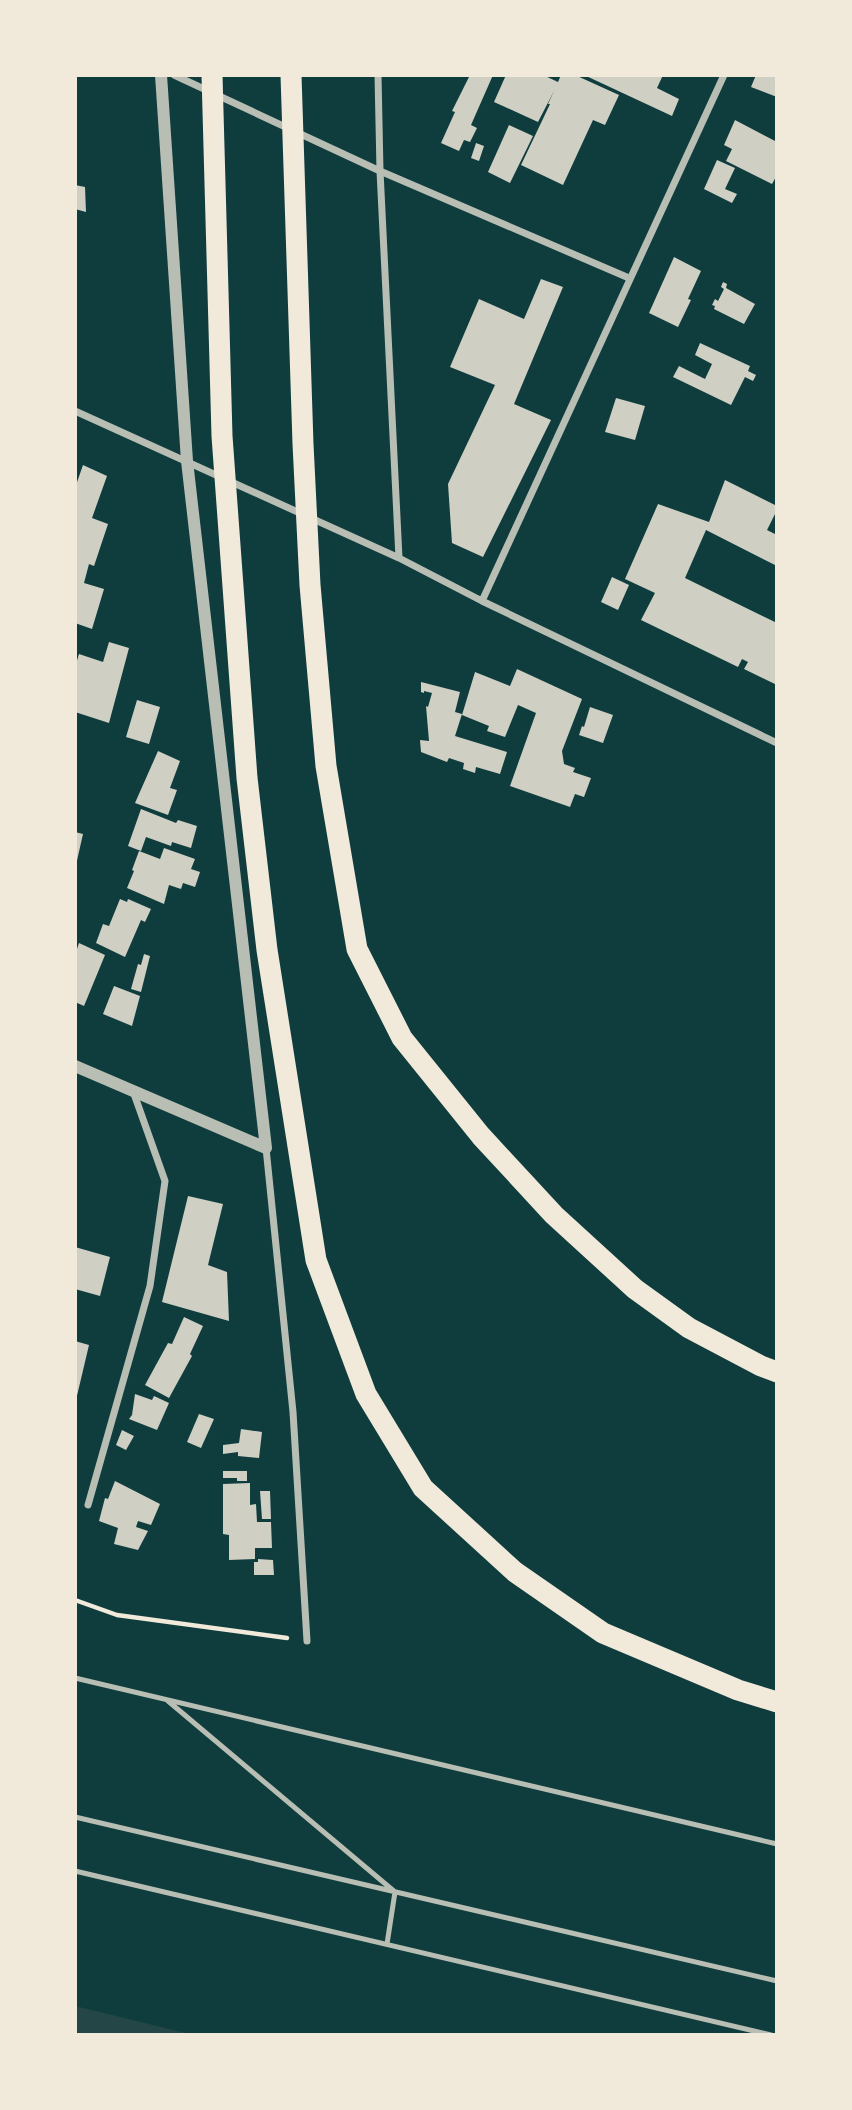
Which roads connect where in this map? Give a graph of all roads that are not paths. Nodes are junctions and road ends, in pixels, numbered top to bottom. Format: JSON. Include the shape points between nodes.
{"nodes":[{"id":1,"x":161,"y":75,"type":"edge"},
{"id":2,"x":174,"y":75,"type":"edge"},
{"id":3,"x":212,"y":75,"type":"edge"},
{"id":4,"x":291,"y":75,"type":"edge"},
{"id":5,"x":378,"y":75,"type":"edge"},
{"id":6,"x":724,"y":75,"type":"edge"},
{"id":7,"x":380,"y":171,"type":"junction"},
{"id":8,"x":629,"y":278,"type":"junction"},
{"id":9,"x":75,"y":411,"type":"edge"},
{"id":10,"x":187,"y":461,"type":"junction"},
{"id":11,"x":399,"y":558,"type":"junction"},
{"id":12,"x":482,"y":601,"type":"junction"},
{"id":13,"x":777,"y":743,"type":"edge"},
{"id":14,"x":75,"y":1066,"type":"edge"},
{"id":15,"x":133,"y":1091,"type":"junction"},
{"id":16,"x":266,"y":1148,"type":"junction"},
{"id":17,"x":777,"y":1372,"type":"edge"},
{"id":18,"x":88,"y":1505,"type":"dead end"},
{"id":19,"x":307,"y":1641,"type":"road end"},
{"id":20,"x":75,"y":1678,"type":"edge"},
{"id":21,"x":166,"y":1700,"type":"junction"},
{"id":22,"x":777,"y":1702,"type":"edge"},
{"id":23,"x":75,"y":1816,"type":"edge"},
{"id":24,"x":777,"y":1844,"type":"edge"},
{"id":25,"x":75,"y":1871,"type":"edge"},
{"id":26,"x":395,"y":1892,"type":"junction"},
{"id":27,"x":387,"y":1944,"type":"junction"},
{"id":28,"x":777,"y":1981,"type":"edge"},
{"id":29,"x":771,"y":2035,"type":"edge"}],
"edges":[{"from":1,"to":10,"type":"street"},
{"from":2,"to":7,"type":"street"},
{"from":3,"to":22,"type":"highway","via":[[222,436],[247,778],[267,950],[317,1260],[366,1394],[423,1488],[515,1572],[603,1633]]},
{"from":4,"to":17,"type":"highway","via":[[310,585],[326,766],[357,948],[402,1038],[481,1136],[554,1215],[635,1289],[689,1328]]},
{"from":5,"to":7,"type":"street"},
{"from":6,"to":8,"type":"street"},
{"from":7,"to":8,"type":"street"},
{"from":7,"to":11,"type":"street"},
{"from":8,"to":12,"type":"street"},
{"from":9,"to":10,"type":"street"},
{"from":10,"to":11,"type":"street"},
{"from":10,"to":16,"type":"street"},
{"from":11,"to":12,"type":"street"},
{"from":12,"to":13,"type":"street"},
{"from":14,"to":15,"type":"street"},
{"from":15,"to":16,"type":"street"},
{"from":15,"to":18,"type":"street","via":[[165,1181],[150,1286]]},
{"from":16,"to":19,"type":"street","via":[[293,1412]]},
{"from":20,"to":21,"type":"lane"},
{"from":21,"to":24,"type":"lane"},
{"from":21,"to":26,"type":"lane"},
{"from":23,"to":26,"type":"lane"},
{"from":25,"to":27,"type":"lane"},
{"from":26,"to":27,"type":"lane"},
{"from":26,"to":28,"type":"lane"},
{"from":27,"to":29,"type":"lane"}]}
